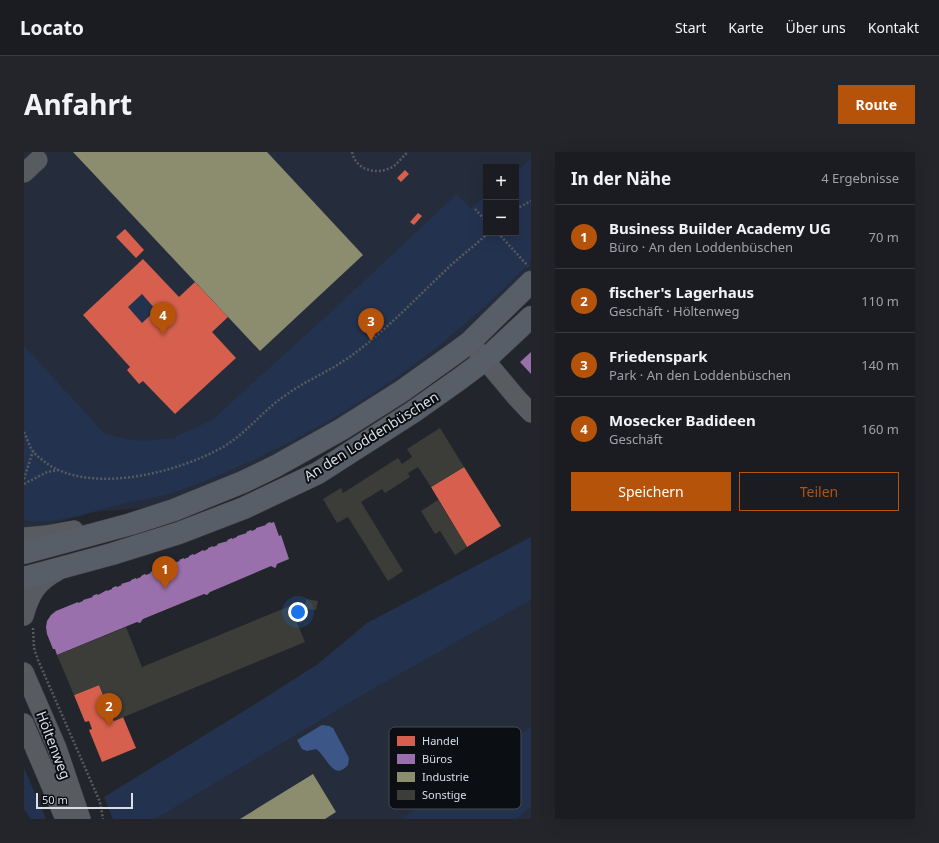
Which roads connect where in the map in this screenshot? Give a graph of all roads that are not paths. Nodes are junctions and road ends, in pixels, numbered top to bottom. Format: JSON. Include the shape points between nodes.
{"nodes":[{"id":1,"x":38,"y":160,"type":"dead end"},
{"id":2,"x":24,"y":173,"type":"edge"},
{"id":3,"x":531,"y":282,"type":"edge"},
{"id":4,"x":531,"y":317,"type":"edge"},
{"id":5,"x":470,"y":342,"type":"junction"},
{"id":6,"x":485,"y":360,"type":"junction"},
{"id":7,"x":531,"y":413,"type":"edge"},
{"id":8,"x":131,"y":524,"type":"junction"},
{"id":9,"x":24,"y":536,"type":"edge"},
{"id":10,"x":24,"y":553,"type":"edge"},
{"id":11,"x":66,"y":566,"type":"junction"},
{"id":12,"x":24,"y":578,"type":"edge"},
{"id":13,"x":29,"y":618,"type":"edge"},
{"id":14,"x":24,"y":672,"type":"edge"},
{"id":15,"x":42,"y":714,"type":"junction"},
{"id":16,"x":24,"y":722,"type":"edge"},
{"id":17,"x":65,"y":819,"type":"edge"},
{"id":18,"x":81,"y":819,"type":"edge"}],
"edges":[{"from":1,"to":2,"type":"street"},
{"from":3,"to":5,"type":"main road","name":"An den Loddenbüschen"},
{"from":4,"to":6,"type":"main road","name":"An den Loddenbüschen"},
{"from":5,"to":6,"type":"street"},
{"from":5,"to":8,"type":"main road","name":"An den Loddenbüschen","via":[[402,391],[276,466],[174,510]]},
{"from":6,"to":7,"type":"street"},
{"from":6,"to":11,"type":"main road","name":"An den Loddenbüschen","via":[[413,412],[318,473],[244,508],[179,533]]},
{"from":8,"to":9,"type":"street"},
{"from":8,"to":10,"type":"main road","name":"An den Loddenbüschen"},
{"from":11,"to":12,"type":"main road","name":"An den Loddenbüschen"},
{"from":11,"to":13,"type":"street","via":[[36,587],[30,596]]},
{"from":14,"to":15,"type":"street","name":"Höltenweg"},
{"from":15,"to":16,"type":"street"},
{"from":15,"to":18,"type":"street","name":"Höltenweg","via":[[57,748]]},
{"from":16,"to":17,"type":"street","name":"Höltenweg"}]}
